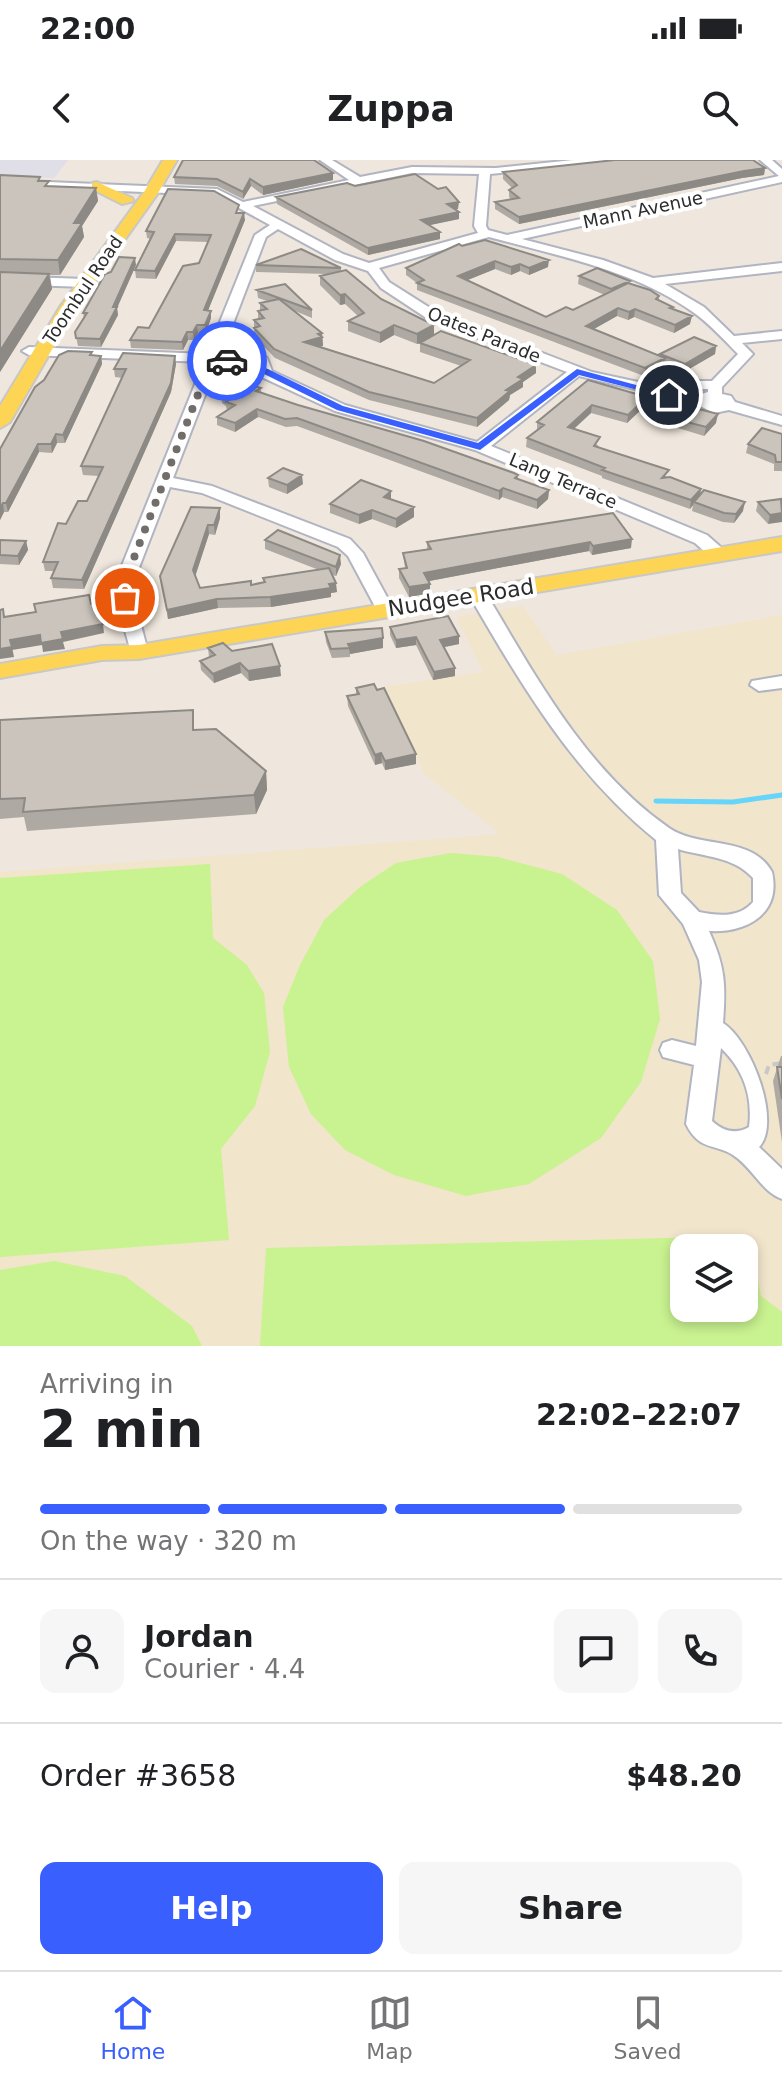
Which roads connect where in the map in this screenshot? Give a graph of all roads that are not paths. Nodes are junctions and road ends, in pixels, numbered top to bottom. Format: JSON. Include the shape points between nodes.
{"nodes":[{"id":1,"x":152,"y":160,"type":"edge"},
{"id":2,"x":170,"y":160,"type":"edge"},
{"id":3,"x":325,"y":160,"type":"edge"},
{"id":4,"x":605,"y":160,"type":"edge"},
{"id":5,"x":765,"y":160,"type":"edge"},
{"id":6,"x":485,"y":172,"type":"junction"},
{"id":7,"x":782,"y":178,"type":"edge"},
{"id":8,"x":358,"y":181,"type":"junction"},
{"id":9,"x":0,"y":183,"type":"edge"},
{"id":10,"x":97,"y":186,"type":"joint"},
{"id":11,"x":154,"y":187,"type":"junction"},
{"id":12,"x":132,"y":194,"type":"junction"},
{"id":13,"x":243,"y":205,"type":"junction"},
{"id":14,"x":279,"y":224,"type":"junction"},
{"id":15,"x":538,"y":232,"type":"junction"},
{"id":16,"x":488,"y":234,"type":"junction"},
{"id":17,"x":504,"y":239,"type":"junction"},
{"id":18,"x":534,"y":246,"type":"junction"},
{"id":19,"x":369,"y":267,"type":"junction"},
{"id":20,"x":782,"y":267,"type":"edge"},
{"id":21,"x":0,"y":280,"type":"edge"},
{"id":22,"x":652,"y":282,"type":"junction"},
{"id":23,"x":78,"y":283,"type":"junction"},
{"id":24,"x":223,"y":330,"type":"junction"},
{"id":25,"x":776,"y":335,"type":"edge"},
{"id":26,"x":733,"y":340,"type":"junction"},
{"id":27,"x":35,"y":351,"type":"junction"},
{"id":28,"x":746,"y":354,"type":"junction"},
{"id":29,"x":212,"y":359,"type":"junction"},
{"id":30,"x":248,"y":365,"type":"junction"},
{"id":31,"x":265,"y":371,"type":"junction"},
{"id":32,"x":577,"y":371,"type":"junction"},
{"id":33,"x":205,"y":375,"type":"junction"},
{"id":34,"x":682,"y":385,"type":"dead end"},
{"id":35,"x":710,"y":394,"type":"junction"},
{"id":36,"x":0,"y":398,"type":"edge"},
{"id":37,"x":782,"y":421,"type":"edge"},
{"id":38,"x":0,"y":422,"type":"edge"},
{"id":39,"x":480,"y":447,"type":"junction"},
{"id":40,"x":163,"y":481,"type":"junction"},
{"id":41,"x":782,"y":544,"type":"edge"},
{"id":42,"x":718,"y":554,"type":"junction"},
{"id":43,"x":478,"y":595,"type":"junction"},
{"id":44,"x":385,"y":610,"type":"junction"},
{"id":45,"x":139,"y":652,"type":"junction"},
{"id":46,"x":0,"y":671,"type":"edge"},
{"id":47,"x":782,"y":682,"type":"edge"},
{"id":48,"x":0,"y":685,"type":"edge"},
{"id":49,"x":759,"y":685,"type":"dead end"},
{"id":50,"x":666,"y":837,"type":"junction"},
{"id":51,"x":692,"y":919,"type":"junction"},
{"id":52,"x":711,"y":1027,"type":"junction"},
{"id":53,"x":672,"y":1050,"type":"dead end"},
{"id":54,"x":706,"y":1058,"type":"junction"},
{"id":55,"x":737,"y":1142,"type":"junction"},
{"id":56,"x":782,"y":1187,"type":"edge"}],
"edges":[{"from":1,"to":12,"type":"main road","name":"Toombul Road"},
{"from":2,"to":11,"type":"main road","name":"Toombul Road"},
{"from":3,"to":8,"type":"street"},
{"from":4,"to":6,"type":"street"},
{"from":5,"to":7,"type":"street"},
{"from":6,"to":8,"type":"street","via":[[412,170]]},
{"from":6,"to":16,"type":"street","via":[[480,226]]},
{"from":7,"to":15,"type":"street","name":"Mann Avenue"},
{"from":8,"to":13,"type":"street"},
{"from":9,"to":10,"type":"street"},
{"from":10,"to":12,"type":"main road"},
{"from":11,"to":12,"type":"street","name":"Oates Parade"},
{"from":11,"to":13,"type":"street","name":"Oates Parade","via":[[209,190]]},
{"from":11,"to":23,"type":"main road","name":"Toombul Road"},
{"from":12,"to":23,"type":"main road","name":"Toombul Road"},
{"from":13,"to":14,"type":"street","name":"Oates Parade"},
{"from":14,"to":19,"type":"street","name":"Oates Parade","via":[[344,260]]},
{"from":14,"to":24,"type":"street","via":[[262,232]]},
{"from":15,"to":17,"type":"street","name":"Mann Avenue"},
{"from":15,"to":18,"type":"street"},
{"from":16,"to":17,"type":"street"},
{"from":16,"to":19,"type":"street"},
{"from":17,"to":18,"type":"street"},
{"from":18,"to":22,"type":"street"},
{"from":19,"to":32,"type":"street","name":"Oates Parade","via":[[426,313]]},
{"from":20,"to":22,"type":"street"},
{"from":21,"to":23,"type":"street"},
{"from":22,"to":26,"type":"street","via":[[699,310]]},
{"from":23,"to":27,"type":"main road","name":"Toombul Road"},
{"from":24,"to":29,"type":"street"},
{"from":24,"to":31,"type":"street","via":[[262,361]]},
{"from":25,"to":26,"type":"street"},
{"from":25,"to":28,"type":"street"},
{"from":26,"to":28,"type":"street"},
{"from":27,"to":29,"type":"street","name":"Lang Terrace"},
{"from":27,"to":36,"type":"main road","name":"Toombul Road"},
{"from":27,"to":38,"type":"main road","name":"Toombul Road"},
{"from":28,"to":35,"type":"street"},
{"from":29,"to":30,"type":"street","name":"Lang Terrace"},
{"from":29,"to":33,"type":"street"},
{"from":30,"to":31,"type":"street","name":"Lang Terrace"},
{"from":30,"to":33,"type":"street"},
{"from":31,"to":39,"type":"street","name":"Lang Terrace","via":[[340,408]]},
{"from":32,"to":35,"type":"street","name":"Oates Parade"},
{"from":32,"to":39,"type":"street"},
{"from":33,"to":40,"type":"street"},
{"from":34,"to":35,"type":"street"},
{"from":35,"to":37,"type":"street","via":[[710,408],[729,405]]},
{"from":39,"to":42,"type":"street","name":"Lang Terrace","via":[[704,541]]},
{"from":40,"to":44,"type":"street","via":[[206,489],[344,543],[355,553]]},
{"from":40,"to":45,"type":"street","via":[[124,584]]},
{"from":41,"to":42,"type":"main road","name":"Nudgee Road"},
{"from":42,"to":43,"type":"main road","name":"Nudgee Road"},
{"from":43,"to":44,"type":"main road","name":"Nudgee Road"},
{"from":43,"to":50,"type":"street","via":[[534,693],[575,748],[610,789]]},
{"from":44,"to":45,"type":"main road","name":"Nudgee Road"},
{"from":45,"to":46,"type":"main road","name":"Nudgee Road","via":[[102,653]]},
{"from":45,"to":48,"type":"main road","name":"Nudgee Road","via":[[103,666]]},
{"from":47,"to":49,"type":"street"},
{"from":50,"to":51,"type":"street","via":[[670,895]]},
{"from":50,"to":51,"type":"street","via":[[731,854],[761,872],[768,885],[767,909],[753,920],[723,925]]},
{"from":51,"to":52,"type":"street","via":[[711,960]]},
{"from":52,"to":54,"type":"street"},
{"from":52,"to":55,"type":"street","via":[[744,1055],[760,1087],[761,1133]]},
{"from":53,"to":54,"type":"street"},
{"from":54,"to":55,"type":"street","via":[[699,1124],[722,1142]]},
{"from":55,"to":56,"type":"street"}]}
